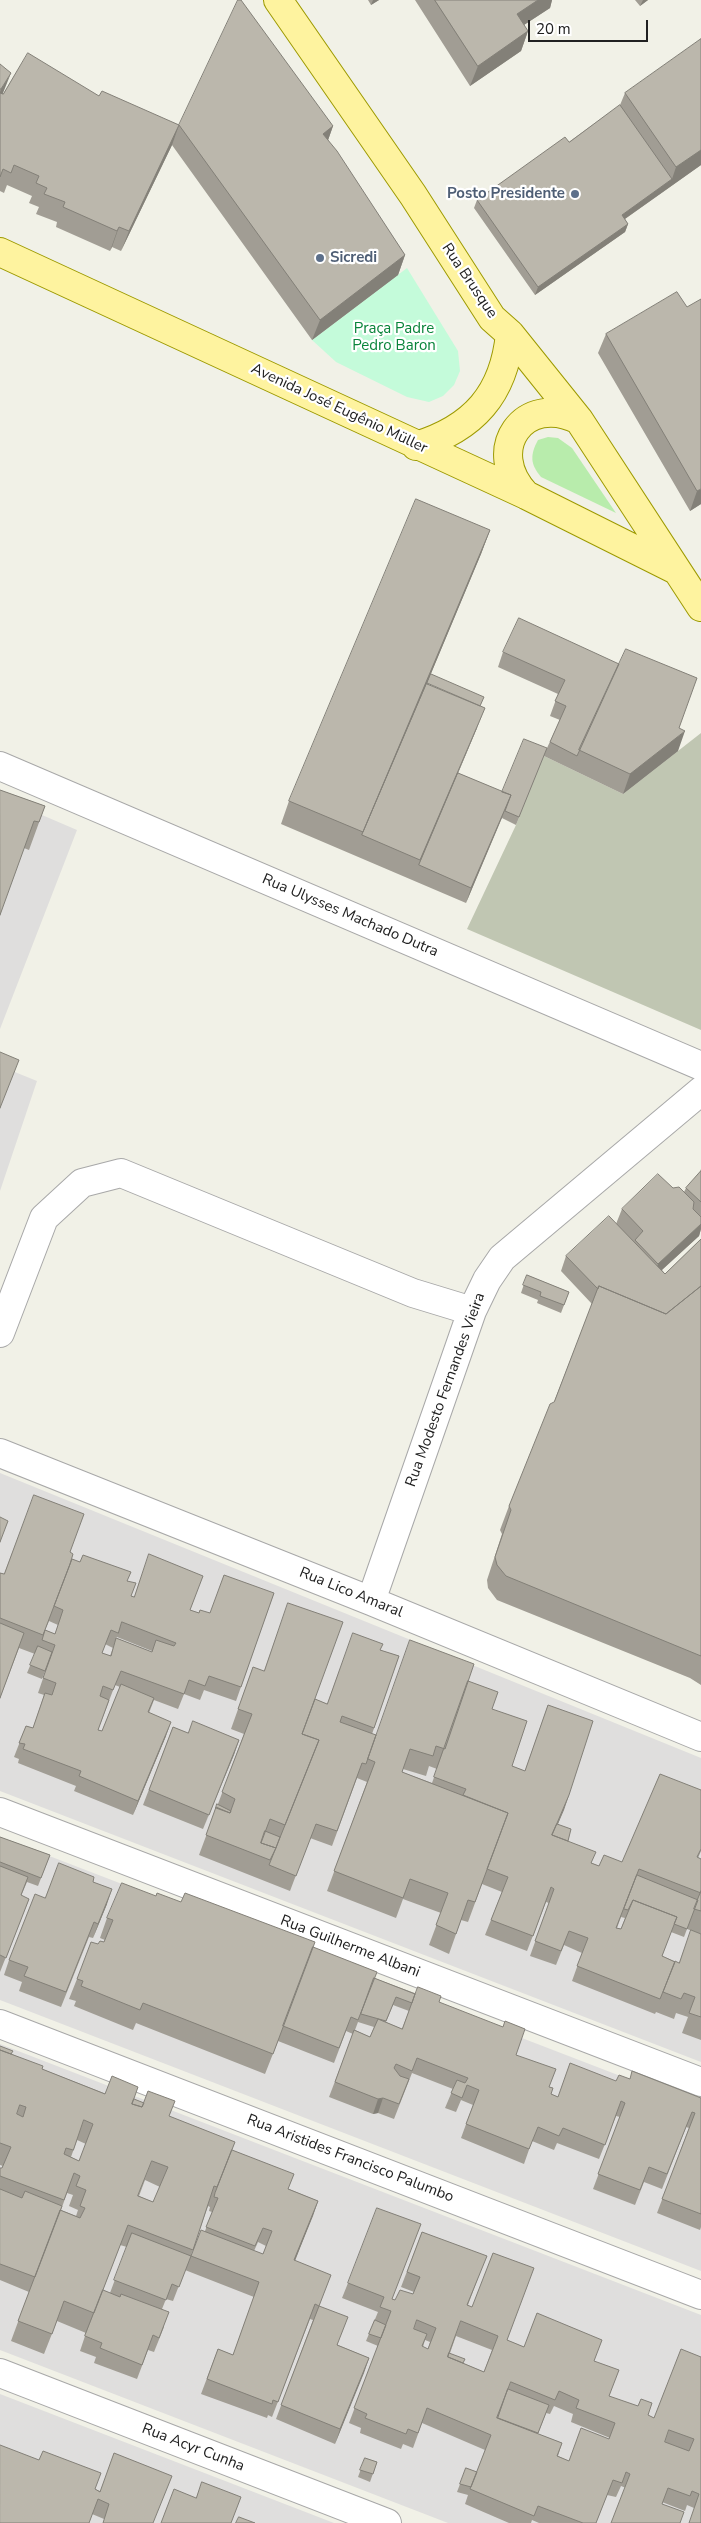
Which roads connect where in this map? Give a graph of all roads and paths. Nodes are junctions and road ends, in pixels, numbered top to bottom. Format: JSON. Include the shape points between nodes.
{"nodes":[{"id":1,"x":278,"y":0,"type":"edge"},
{"id":2,"x":0,"y":252,"type":"edge"},
{"id":3,"x":510,"y":334,"type":"junction"},
{"id":4,"x":579,"y":420,"type":"junction"},
{"id":5,"x":416,"y":446,"type":"junction"},
{"id":6,"x":526,"y":496,"type":"junction"},
{"id":7,"x":676,"y":570,"type":"junction"},
{"id":8,"x":701,"y":607,"type":"edge"},
{"id":9,"x":0,"y":766,"type":"edge"},
{"id":10,"x":701,"y":1066,"type":"edge"},
{"id":11,"x":701,"y":1091,"type":"edge"},
{"id":12,"x":472,"y":1311,"type":"junction"},
{"id":13,"x":0,"y":1333,"type":"edge"},
{"id":14,"x":0,"y":1453,"type":"edge"},
{"id":15,"x":371,"y":1601,"type":"junction"},
{"id":16,"x":701,"y":1737,"type":"edge"},
{"id":17,"x":0,"y":1812,"type":"edge"},
{"id":18,"x":0,"y":2024,"type":"edge"},
{"id":19,"x":701,"y":2082,"type":"edge"},
{"id":20,"x":701,"y":2295,"type":"edge"},
{"id":21,"x":0,"y":2373,"type":"edge"},
{"id":22,"x":387,"y":2523,"type":"edge"}],
"edges":[{"from":1,"to":3,"type":"main road","name":"Rua Brusque","via":[[413,195],[492,318]]},
{"from":2,"to":5,"type":"main road","name":"Avenida José Eugênio Müller"},
{"from":3,"to":4,"type":"main road","name":"Rua Brusque"},
{"from":3,"to":5,"type":"main road","via":[[508,356],[490,397],[458,428]]},
{"from":4,"to":6,"type":"main road","via":[[565,413],[549,412],[520,425],[511,438],[508,469]]},
{"from":4,"to":7,"type":"main road","name":"Rua Brusque"},
{"from":5,"to":6,"type":"main road","name":"Avenida José Eugênio Müller"},
{"from":6,"to":7,"type":"main road","name":"Avenida José Eugênio Müller"},
{"from":7,"to":8,"type":"main road","name":"Rua Brusque"},
{"from":9,"to":10,"type":"street","name":"Rua Ulysses Machado Dutra"},
{"from":11,"to":12,"type":"street","name":"Rua Modesto Fernandes Vieira","via":[[502,1258]]},
{"from":12,"to":13,"type":"street","via":[[413,1293],[121,1173],[82,1183],[44,1218]]},
{"from":12,"to":15,"type":"street","name":"Rua Modesto Fernandes Vieira"},
{"from":14,"to":15,"type":"street","name":"Rua Lico Amaral"},
{"from":15,"to":16,"type":"street","name":"Rua Lico Amaral"},
{"from":17,"to":19,"type":"street","name":"Rua Guilherme Albani"},
{"from":18,"to":20,"type":"street","name":"Rua Aristides Francisco Palumbo"},
{"from":21,"to":22,"type":"street","name":"Rua Acyr Cunha"}]}
